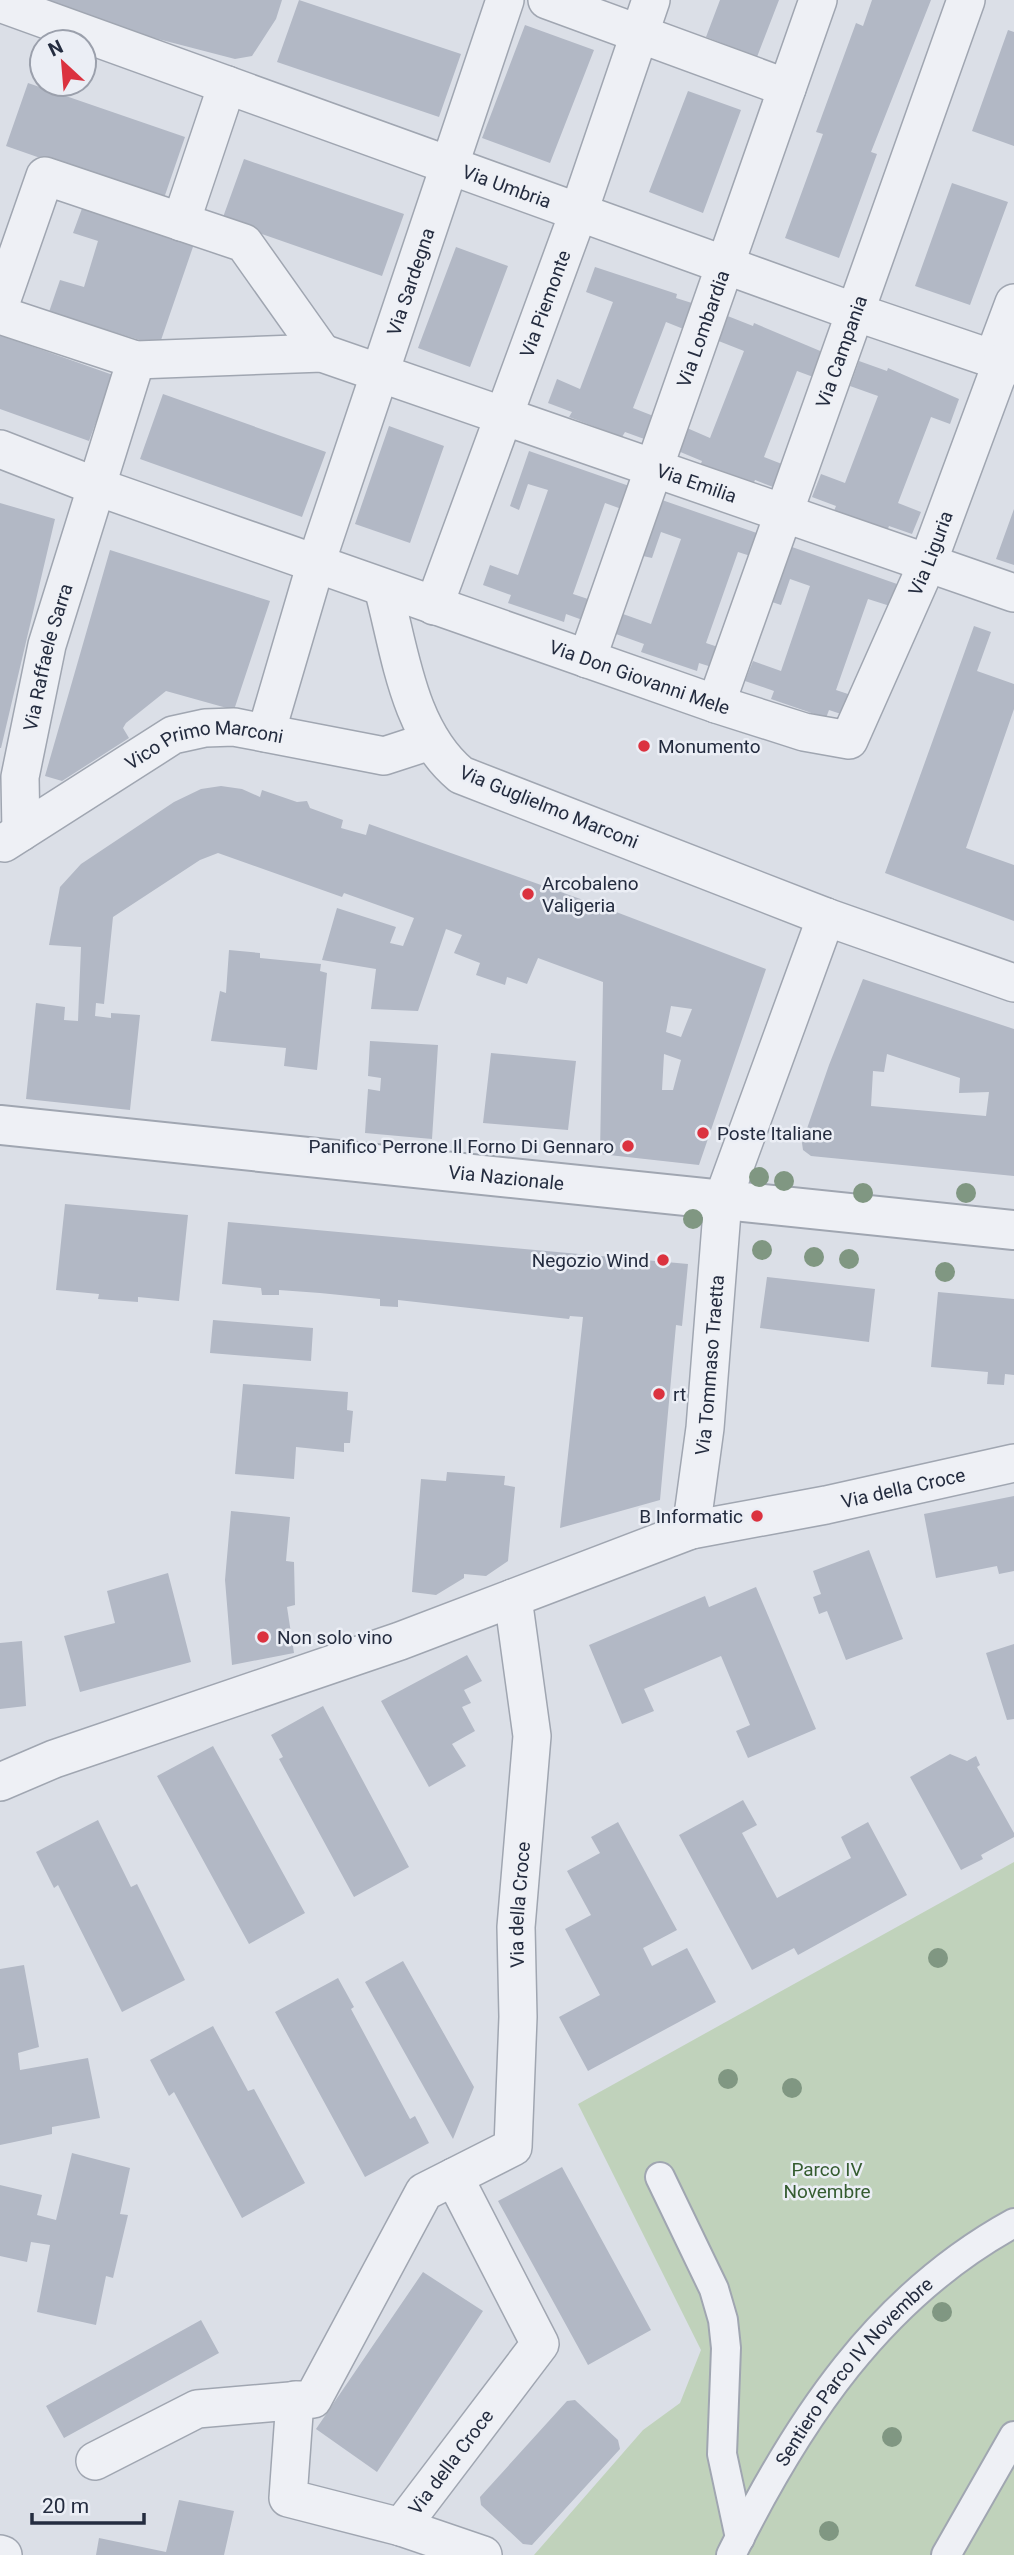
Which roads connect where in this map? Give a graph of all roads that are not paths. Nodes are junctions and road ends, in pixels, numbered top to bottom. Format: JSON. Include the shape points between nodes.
{"nodes":[{"id":1,"x":505,"y":0,"type":"edge"},
{"id":2,"x":547,"y":0,"type":"edge"},
{"id":3,"x":651,"y":0,"type":"edge"},
{"id":4,"x":818,"y":0,"type":"edge"},
{"id":5,"x":966,"y":0,"type":"edge"},
{"id":6,"x":0,"y":3,"type":"edge"},
{"id":7,"x":638,"y":34,"type":"junction"},
{"id":8,"x":227,"y":85,"type":"junction"},
{"id":9,"x":787,"y":88,"type":"junction"},
{"id":10,"x":450,"y":165,"type":"junction"},
{"id":11,"x":579,"y":211,"type":"junction"},
{"id":12,"x":181,"y":222,"type":"junction"},
{"id":13,"x":725,"y":265,"type":"junction"},
{"id":14,"x":1014,"y":303,"type":"edge"},
{"id":15,"x":0,"y":305,"type":"edge"},
{"id":16,"x":855,"y":312,"type":"junction"},
{"id":17,"x":0,"y":315,"type":"edge"},
{"id":18,"x":322,"y":353,"type":"junction"},
{"id":19,"x":136,"y":360,"type":"junction"},
{"id":20,"x":1003,"y":362,"type":"edge"},
{"id":21,"x":379,"y":374,"type":"junction"},
{"id":22,"x":503,"y":418,"type":"junction"},
{"id":23,"x":0,"y":449,"type":"edge"},
{"id":24,"x":654,"y":469,"type":"junction"},
{"id":25,"x":95,"y":486,"type":"junction"},
{"id":26,"x":783,"y":513,"type":"junction"},
{"id":27,"x":928,"y":562,"type":"junction"},
{"id":28,"x":316,"y":563,"type":"junction"},
{"id":29,"x":383,"y":588,"type":"junction"},
{"id":30,"x":1014,"y":593,"type":"edge"},
{"id":31,"x":434,"y":606,"type":"junction"},
{"id":32,"x":587,"y":659,"type":"junction"},
{"id":33,"x":716,"y":704,"type":"junction"},
{"id":34,"x":266,"y":733,"type":"junction"},
{"id":35,"x":849,"y":740,"type":"joint"},
{"id":36,"x":430,"y":741,"type":"junction"},
{"id":37,"x":10,"y":838,"type":"edge"},
{"id":38,"x":826,"y":917,"type":"junction"},
{"id":39,"x":1014,"y":983,"type":"edge"},
{"id":40,"x":0,"y":1125,"type":"edge"},
{"id":41,"x":723,"y":1199,"type":"junction"},
{"id":42,"x":1014,"y":1230,"type":"edge"},
{"id":43,"x":1014,"y":1463,"type":"edge"},
{"id":44,"x":691,"y":1530,"type":"junction"},
{"id":45,"x":513,"y":1598,"type":"junction"},
{"id":46,"x":0,"y":1755,"type":"edge"},
{"id":47,"x":54,"y":1759,"type":"junction"},
{"id":48,"x":0,"y":1782,"type":"edge"},
{"id":49,"x":454,"y":2177,"type":"junction"},
{"id":50,"x":660,"y":2177,"type":"dead end"},
{"id":51,"x":1014,"y":2223,"type":"edge"},
{"id":52,"x":295,"y":2400,"type":"junction"},
{"id":53,"x":1014,"y":2436,"type":"edge"},
{"id":54,"x":95,"y":2462,"type":"dead end"},
{"id":55,"x":401,"y":2527,"type":"junction"},
{"id":56,"x":735,"y":2547,"type":"edge"},
{"id":57,"x":483,"y":2555,"type":"edge"},
{"id":58,"x":946,"y":2555,"type":"edge"}],
"edges":[{"from":1,"to":10,"type":"street","name":"Via Sardegna"},
{"from":2,"to":7,"type":"street"},
{"from":3,"to":7,"type":"street","name":"Via Piemonte"},
{"from":4,"to":9,"type":"street","name":"Via Lombardia"},
{"from":5,"to":16,"type":"street","name":"Via Campania"},
{"from":6,"to":8,"type":"street","name":"Via Umbria"},
{"from":7,"to":9,"type":"street"},
{"from":7,"to":11,"type":"street","name":"Via Piemonte"},
{"from":8,"to":10,"type":"street","name":"Via Umbria"},
{"from":8,"to":12,"type":"street"},
{"from":9,"to":13,"type":"street","name":"Via Lombardia"},
{"from":10,"to":11,"type":"street","name":"Via Umbria"},
{"from":10,"to":21,"type":"street","name":"Via Sardegna"},
{"from":11,"to":13,"type":"street","name":"Via Umbria"},
{"from":11,"to":22,"type":"street","name":"Via Piemonte"},
{"from":12,"to":15,"type":"street","via":[[45,176]]},
{"from":12,"to":18,"type":"street","via":[[244,243]]},
{"from":13,"to":16,"type":"street","name":"Via Umbria"},
{"from":13,"to":24,"type":"street","name":"Via Lombardia"},
{"from":14,"to":20,"type":"street","name":"Via Liguria"},
{"from":16,"to":20,"type":"street","name":"Via Umbria"},
{"from":16,"to":26,"type":"street","name":"Via Campania"},
{"from":17,"to":19,"type":"street"},
{"from":18,"to":19,"type":"street"},
{"from":18,"to":21,"type":"street","name":"Via Emilia"},
{"from":19,"to":25,"type":"street","name":"Via Raffaele Sarra"},
{"from":20,"to":27,"type":"street","name":"Via Liguria"},
{"from":21,"to":22,"type":"street","name":"Via Emilia"},
{"from":21,"to":28,"type":"street","name":"Via Sardegna"},
{"from":22,"to":24,"type":"street","name":"Via Emilia"},
{"from":22,"to":31,"type":"street","name":"Via Piemonte"},
{"from":23,"to":25,"type":"street"},
{"from":24,"to":26,"type":"street","name":"Via Emilia"},
{"from":24,"to":32,"type":"street","name":"Via Lombardia"},
{"from":25,"to":28,"type":"street"},
{"from":25,"to":37,"type":"street","name":"Via Raffaele Sarra","via":[[39,680]]},
{"from":26,"to":27,"type":"street","name":"Via Emilia"},
{"from":26,"to":33,"type":"street","name":"Via Campania"},
{"from":27,"to":30,"type":"street","name":"Via Emilia"},
{"from":27,"to":35,"type":"street","name":"Via Liguria"},
{"from":28,"to":29,"type":"street"},
{"from":28,"to":34,"type":"street","name":"Via Sardegna"},
{"from":29,"to":31,"type":"street","name":"Via Don Giovanni Mele"},
{"from":29,"to":36,"type":"street","name":"Via Guglielmo Marconi","via":[[412,698]]},
{"from":31,"to":32,"type":"street","name":"Via Don Giovanni Mele"},
{"from":32,"to":33,"type":"street","name":"Via Don Giovanni Mele"},
{"from":33,"to":35,"type":"street","name":"Via Don Giovanni Mele","via":[[804,732]]},
{"from":34,"to":36,"type":"street","name":"Vico Primo Marconi","via":[[384,756]]},
{"from":34,"to":37,"type":"street","name":"Vico Primo Marconi","via":[[219,727],[173,735]]},
{"from":36,"to":38,"type":"street","name":"Via Guglielmo Marconi","via":[[441,759],[461,775]]},
{"from":38,"to":39,"type":"street","name":"Via Guglielmo Marconi"},
{"from":38,"to":41,"type":"street"},
{"from":40,"to":41,"type":"street","name":"Via Nazionale"},
{"from":41,"to":42,"type":"street","name":"Via Nazionale"},
{"from":41,"to":44,"type":"street","name":"Via Tommaso Traetta","via":[[705,1428]]},
{"from":43,"to":44,"type":"street","name":"Via della Croce"},
{"from":44,"to":45,"type":"street","name":"Via della Croce"},
{"from":45,"to":47,"type":"street","name":"Via della Croce"},
{"from":45,"to":49,"type":"street","name":"Via della Croce","via":[[532,1736],[516,1927],[513,2147]]},
{"from":46,"to":47,"type":"street"},
{"from":47,"to":48,"type":"street","name":"Via della Croce"},
{"from":49,"to":52,"type":"street","name":"Via della Croce","via":[[424,2192],[313,2399]]},
{"from":49,"to":55,"type":"street","name":"Via della Croce","via":[[540,2344]]},
{"from":50,"to":56,"type":"street","via":[[714,2289],[723,2319],[722,2454]]},
{"from":51,"to":56,"type":"street","name":"Sentiero Parco IV Novembre","via":[[921,2284],[833,2380]]},
{"from":52,"to":54,"type":"street","name":"Via della Croce","via":[[197,2410]]},
{"from":52,"to":55,"type":"street","name":"Via della Croce","via":[[288,2498]]},
{"from":53,"to":58,"type":"street"},
{"from":55,"to":57,"type":"street","name":"Via della Croce"}]}
